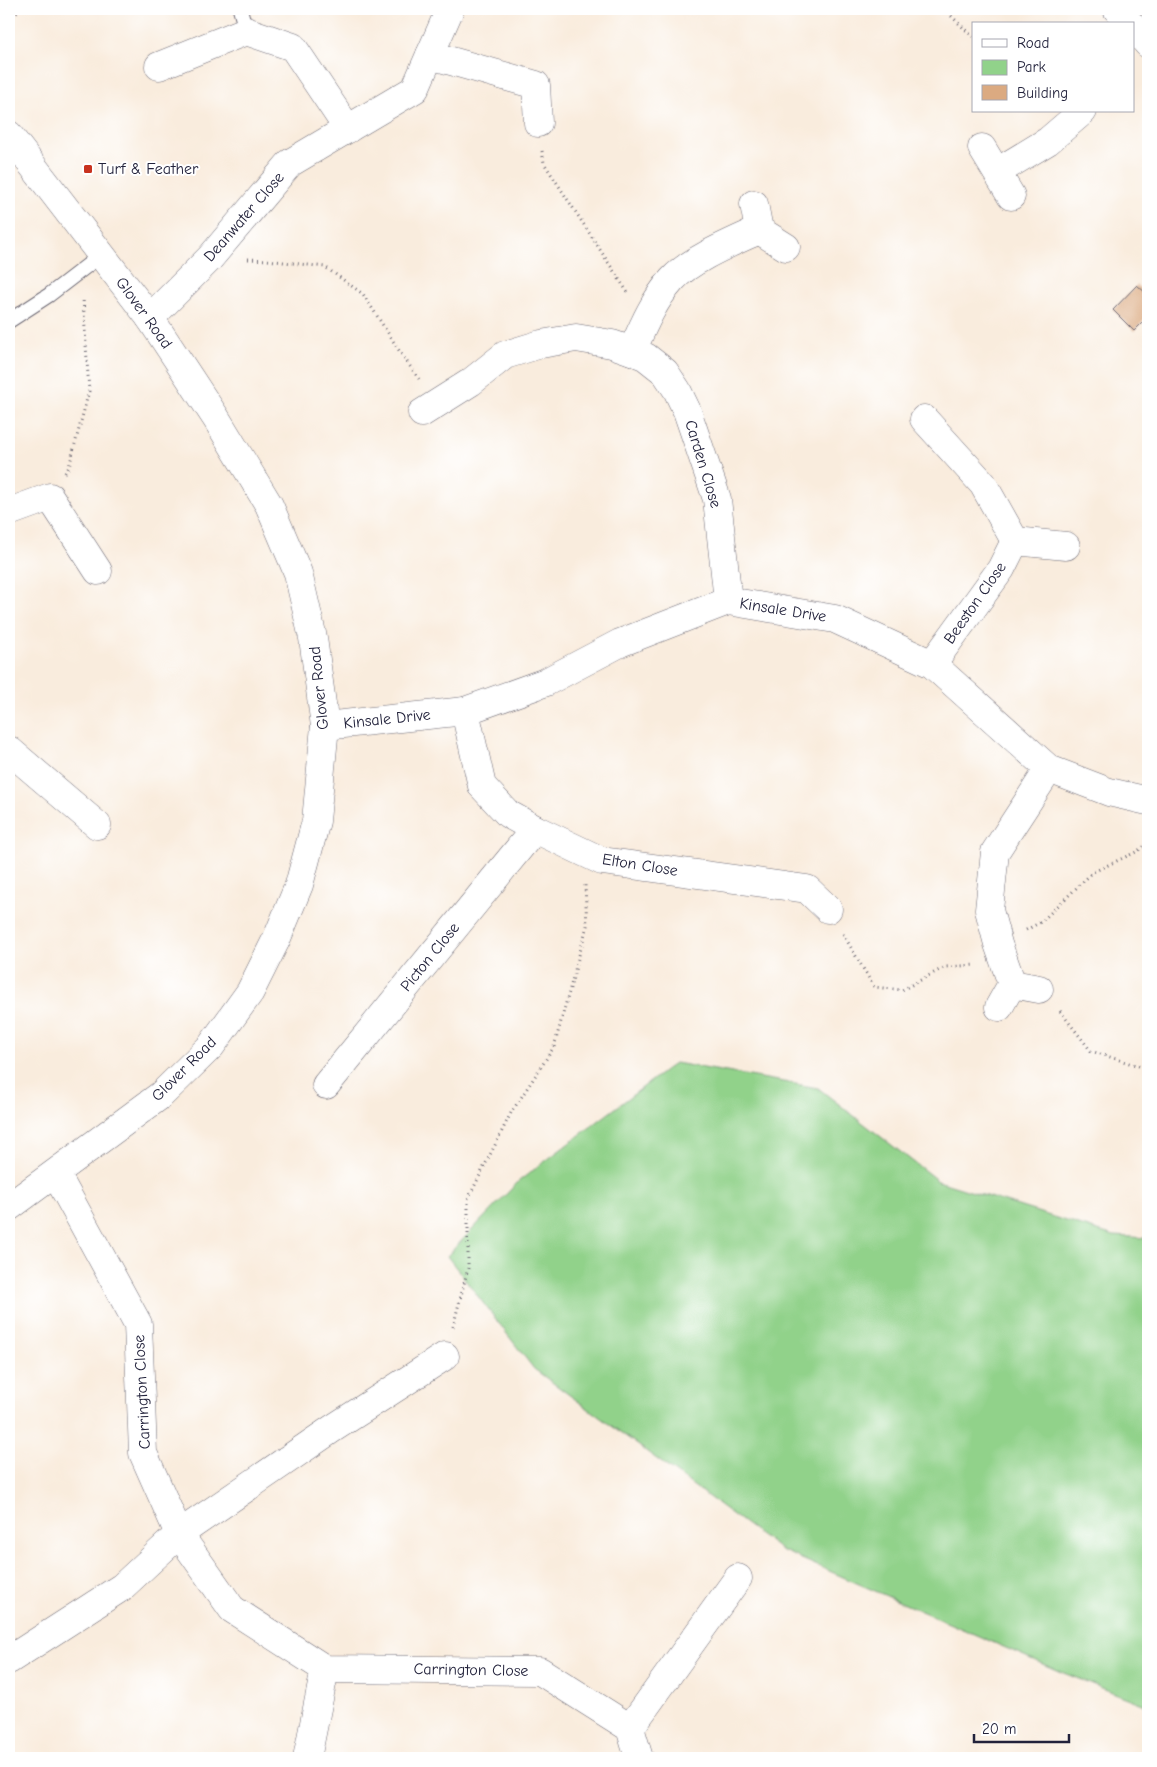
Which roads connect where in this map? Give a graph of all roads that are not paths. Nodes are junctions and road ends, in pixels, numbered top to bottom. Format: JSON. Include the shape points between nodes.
{"nodes":[{"id":1,"x":450,"y":9,"type":"edge"},
{"id":2,"x":1117,"y":9,"type":"edge"},
{"id":3,"x":243,"y":20,"type":"edge"},
{"id":4,"x":1128,"y":22,"type":"edge"},
{"id":5,"x":1134,"y":28,"type":"edge"},
{"id":6,"x":1148,"y":44,"type":"edge"},
{"id":7,"x":430,"y":55,"type":"junction"},
{"id":8,"x":1134,"y":59,"type":"edge"},
{"id":9,"x":160,"y":66,"type":"dead end"},
{"id":10,"x":1082,"y":112,"type":"edge"},
{"id":11,"x":538,"y":124,"type":"road end"},
{"id":12,"x":348,"y":129,"type":"junction"},
{"id":13,"x":9,"y":135,"type":"edge"},
{"id":14,"x":982,"y":148,"type":"dead end"},
{"id":15,"x":996,"y":172,"type":"junction"},
{"id":16,"x":1011,"y":196,"type":"dead end"},
{"id":17,"x":754,"y":204,"type":"dead end"},
{"id":18,"x":759,"y":230,"type":"junction"},
{"id":19,"x":786,"y":247,"type":"dead end"},
{"id":20,"x":101,"y":255,"type":"junction"},
{"id":21,"x":150,"y":318,"type":"junction"},
{"id":22,"x":9,"y":321,"type":"edge"},
{"id":23,"x":632,"y":351,"type":"junction"},
{"id":24,"x":430,"y":408,"type":"road end"},
{"id":25,"x":924,"y":419,"type":"dead end"},
{"id":26,"x":9,"y":512,"type":"edge"},
{"id":27,"x":1015,"y":541,"type":"junction"},
{"id":28,"x":1066,"y":546,"type":"dead end"},
{"id":29,"x":98,"y":571,"type":"dead end"},
{"id":30,"x":728,"y":601,"type":"junction"},
{"id":31,"x":932,"y":664,"type":"junction"},
{"id":32,"x":465,"y":711,"type":"junction"},
{"id":33,"x":325,"y":726,"type":"junction"},
{"id":34,"x":9,"y":750,"type":"edge"},
{"id":35,"x":1048,"y":769,"type":"junction"},
{"id":36,"x":1148,"y":800,"type":"edge"},
{"id":37,"x":97,"y":825,"type":"dead end"},
{"id":38,"x":535,"y":829,"type":"junction"},
{"id":39,"x":828,"y":909,"type":"road end"},
{"id":40,"x":1005,"y":964,"type":"junction"},
{"id":41,"x":1039,"y":989,"type":"road end"},
{"id":42,"x":999,"y":1007,"type":"dead end"},
{"id":43,"x":326,"y":1085,"type":"dead end"},
{"id":44,"x":56,"y":1174,"type":"junction"},
{"id":45,"x":9,"y":1207,"type":"edge"},
{"id":46,"x":445,"y":1356,"type":"road end"},
{"id":47,"x":179,"y":1534,"type":"junction"},
{"id":48,"x":738,"y":1578,"type":"dead end"},
{"id":49,"x":9,"y":1660,"type":"edge"},
{"id":50,"x":325,"y":1669,"type":"junction"},
{"id":51,"x":630,"y":1728,"type":"junction"},
{"id":52,"x":307,"y":1758,"type":"edge"},
{"id":53,"x":639,"y":1758,"type":"edge"}],
"edges":[{"from":1,"to":7,"type":"street","name":"Deanwater Close"},
{"from":2,"to":4,"type":"street"},
{"from":3,"to":9,"type":"street"},
{"from":3,"to":12,"type":"street","via":[[293,47]]},
{"from":5,"to":6,"type":"street"},
{"from":6,"to":8,"type":"street"},
{"from":7,"to":11,"type":"street","via":[[536,85]]},
{"from":7,"to":12,"type":"street","name":"Deanwater Close","via":[[415,89]]},
{"from":10,"to":15,"type":"street","via":[[1048,141]]},
{"from":12,"to":21,"type":"street","name":"Deanwater Close","via":[[290,163],[210,258]]},
{"from":13,"to":20,"type":"street","name":"Glover Road"},
{"from":14,"to":15,"type":"street"},
{"from":15,"to":16,"type":"street"},
{"from":17,"to":18,"type":"street"},
{"from":18,"to":19,"type":"street"},
{"from":18,"to":23,"type":"street","via":[[688,267],[672,279],[646,320]]},
{"from":20,"to":21,"type":"street","name":"Glover Road"},
{"from":20,"to":22,"type":"lane"},
{"from":21,"to":33,"type":"street","name":"Glover Road","via":[[269,505],[298,573],[313,638]]},
{"from":23,"to":24,"type":"street","name":"Carden Close","via":[[576,338],[541,344],[505,355]]},
{"from":23,"to":30,"type":"street","name":"Carden Close","via":[[665,372],[687,412],[717,499]]},
{"from":25,"to":27,"type":"street","via":[[983,484]]},
{"from":26,"to":29,"type":"street","via":[[50,497]]},
{"from":27,"to":28,"type":"street"},
{"from":27,"to":31,"type":"street","name":"Beeston Close","via":[[1001,569]]},
{"from":30,"to":31,"type":"street","name":"Kinsale Drive","via":[[835,618]]},
{"from":30,"to":32,"type":"street","name":"Kinsale Drive","via":[[620,643],[546,682]]},
{"from":31,"to":35,"type":"street","name":"Kinsale Drive"},
{"from":32,"to":33,"type":"street","name":"Kinsale Drive"},
{"from":32,"to":38,"type":"street","name":"Elton Close","via":[[482,786],[508,814]]},
{"from":33,"to":44,"type":"street","name":"Glover Road","via":[[316,821],[299,885],[250,992],[211,1046],[161,1095]]},
{"from":34,"to":37,"type":"street"},
{"from":35,"to":36,"type":"street","name":"Kinsale Drive","via":[[1110,792]]},
{"from":35,"to":40,"type":"street","via":[[995,852],[989,910]]},
{"from":38,"to":39,"type":"street","name":"Elton Close","via":[[602,861],[807,889]]},
{"from":38,"to":43,"type":"street","name":"Picton Close"},
{"from":40,"to":41,"type":"street"},
{"from":40,"to":42,"type":"street"},
{"from":44,"to":45,"type":"street","name":"Glover Road"},
{"from":44,"to":47,"type":"street","name":"Carrington Close","via":[[138,1324],[143,1453]]},
{"from":46,"to":47,"type":"street"},
{"from":47,"to":49,"type":"street","via":[[122,1587]]},
{"from":47,"to":50,"type":"street","name":"Carrington Close","via":[[232,1609]]},
{"from":48,"to":51,"type":"street"},
{"from":50,"to":51,"type":"street","name":"Carrington Close","via":[[540,1671]]},
{"from":50,"to":52,"type":"street"},
{"from":51,"to":53,"type":"street"}]}
